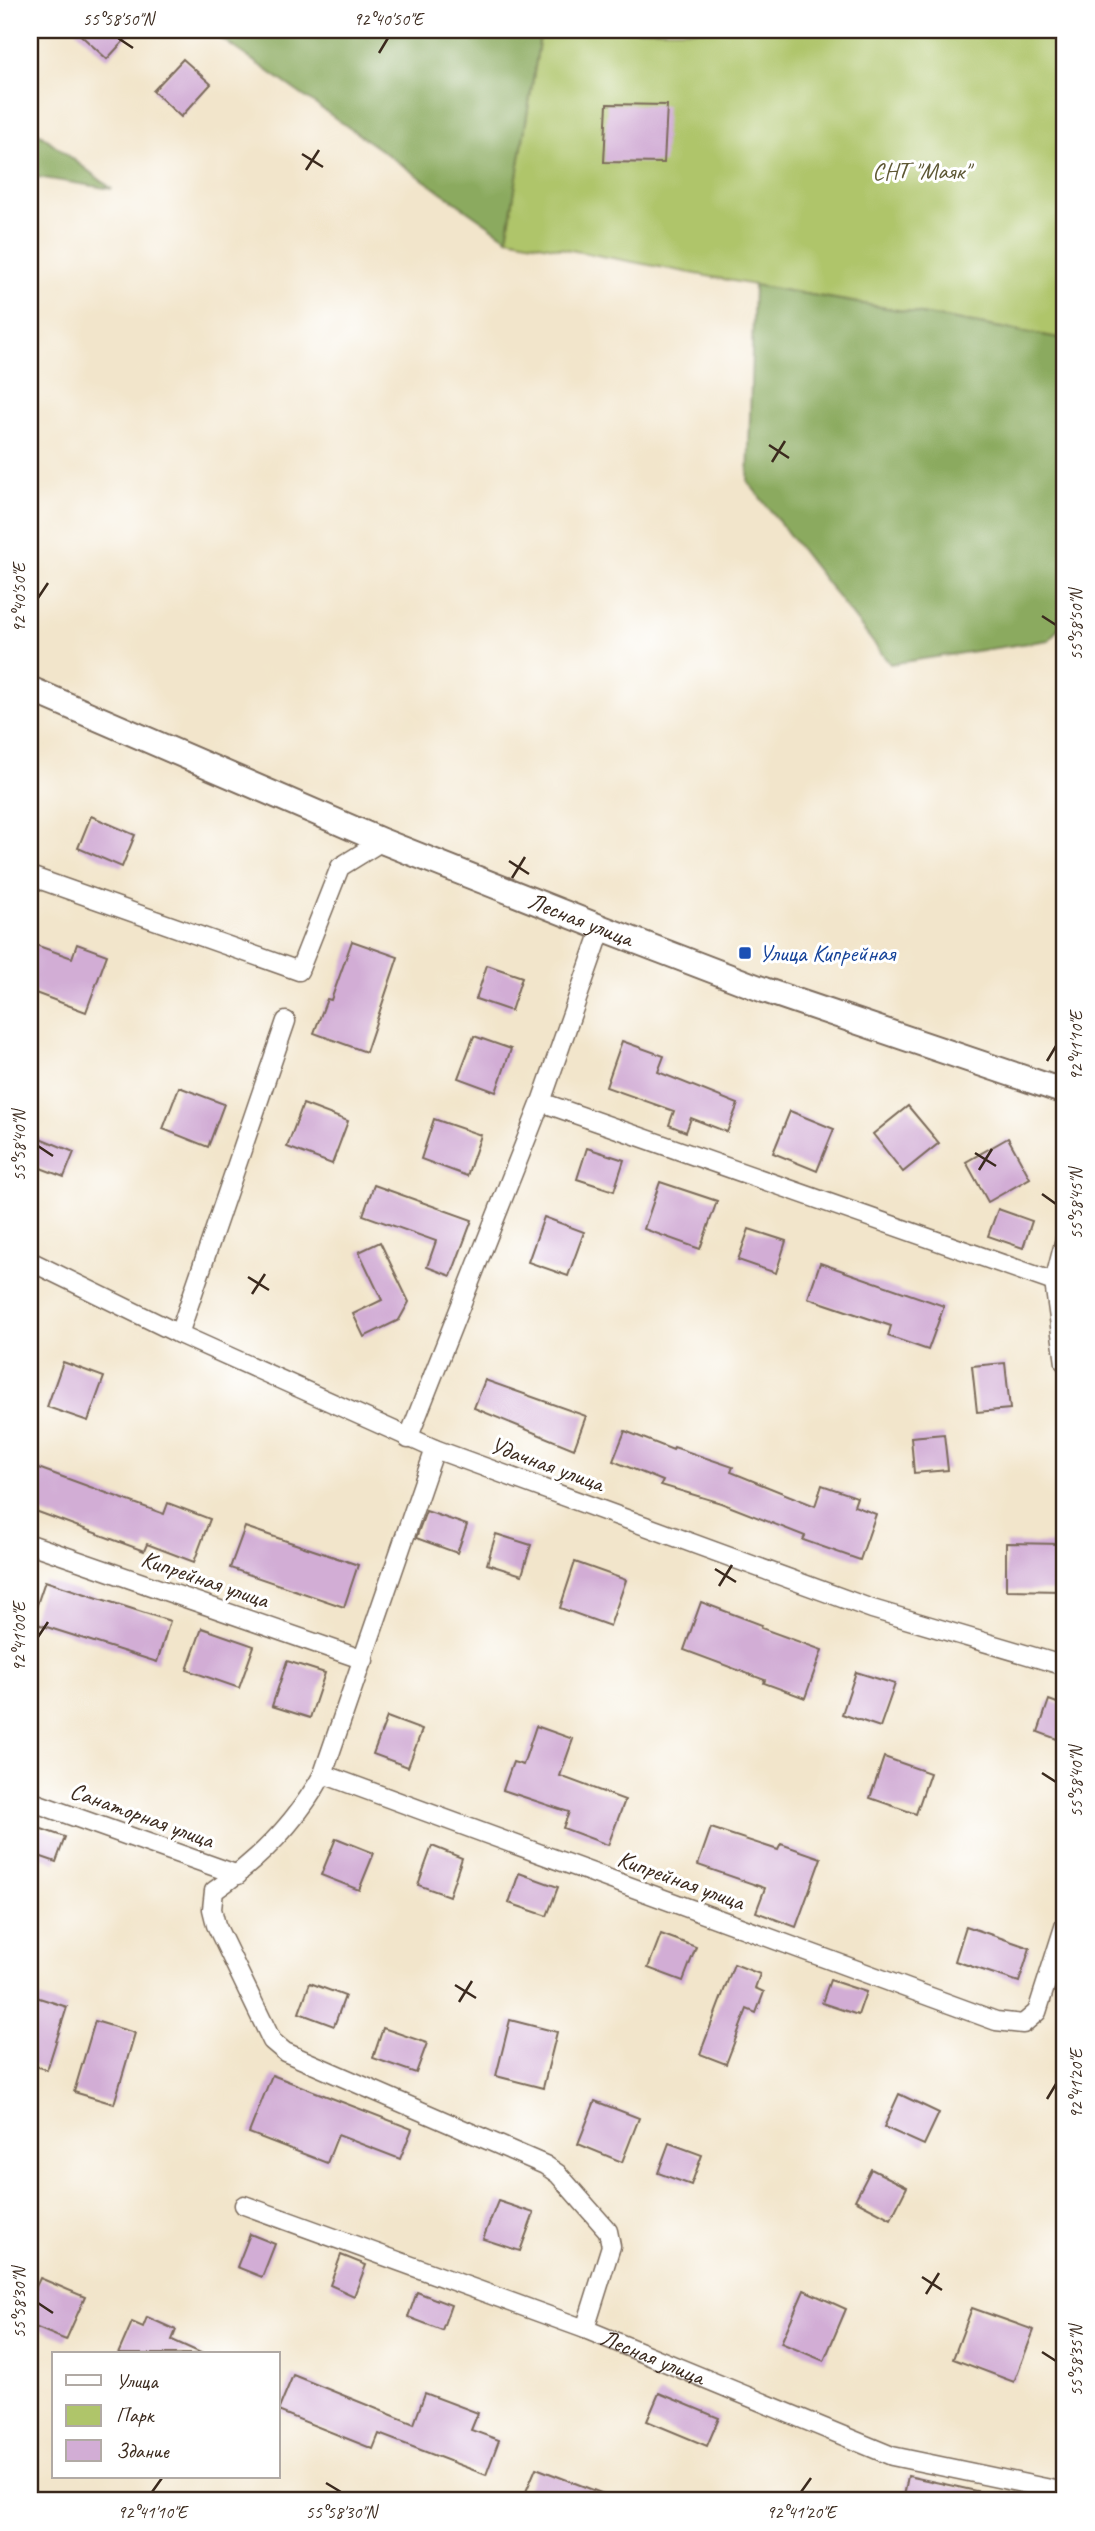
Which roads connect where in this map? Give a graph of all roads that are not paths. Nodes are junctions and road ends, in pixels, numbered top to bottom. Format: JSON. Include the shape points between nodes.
{"nodes":[{"id":1,"x":30,"y":689,"type":"edge"},
{"id":2,"x":382,"y":841,"type":"junction"},
{"id":3,"x":30,"y":876,"type":"edge"},
{"id":4,"x":602,"y":928,"type":"junction"},
{"id":5,"x":286,"y":1021,"type":"dead end"},
{"id":6,"x":1065,"y":1092,"type":"edge"},
{"id":7,"x":541,"y":1102,"type":"junction"},
{"id":8,"x":1065,"y":1239,"type":"edge"},
{"id":9,"x":30,"y":1261,"type":"edge"},
{"id":10,"x":1054,"y":1282,"type":"junction"},
{"id":11,"x":180,"y":1334,"type":"junction"},
{"id":12,"x":1065,"y":1363,"type":"edge"},
{"id":13,"x":408,"y":1438,"type":"junction"},
{"id":14,"x":435,"y":1449,"type":"junction"},
{"id":15,"x":30,"y":1544,"type":"edge"},
{"id":16,"x":364,"y":1660,"type":"junction"},
{"id":17,"x":1065,"y":1666,"type":"edge"},
{"id":18,"x":323,"y":1774,"type":"junction"},
{"id":19,"x":30,"y":1801,"type":"edge"},
{"id":20,"x":237,"y":1875,"type":"junction"},
{"id":21,"x":1065,"y":1924,"type":"edge"},
{"id":22,"x":244,"y":2205,"type":"dead end"},
{"id":23,"x":585,"y":2329,"type":"junction"},
{"id":24,"x":1065,"y":2492,"type":"edge"}],
"edges":[{"from":1,"to":2,"type":"main road","name":"Лесная улица"},
{"from":2,"to":3,"type":"street","via":[[340,867],[299,971]]},
{"from":2,"to":4,"type":"main road","name":"Лесная улица"},
{"from":4,"to":6,"type":"main road","name":"Лесная улица","via":[[764,990]]},
{"from":4,"to":7,"type":"street"},
{"from":5,"to":11,"type":"street"},
{"from":7,"to":10,"type":"street"},
{"from":7,"to":13,"type":"street"},
{"from":8,"to":10,"type":"street"},
{"from":9,"to":11,"type":"street","name":"Удачная улица"},
{"from":10,"to":12,"type":"street"},
{"from":11,"to":13,"type":"street","name":"Удачная улица"},
{"from":13,"to":14,"type":"street","name":"Удачная улица"},
{"from":14,"to":16,"type":"street"},
{"from":14,"to":17,"type":"street","name":"Удачная улица","via":[[872,1609]]},
{"from":15,"to":16,"type":"street","name":"Кипрейная улица"},
{"from":16,"to":18,"type":"street"},
{"from":18,"to":20,"type":"street","via":[[272,1845]]},
{"from":18,"to":21,"type":"street","name":"Кипрейная улица","via":[[996,2021],[1023,2024],[1037,2012]]},
{"from":19,"to":20,"type":"street","name":"Санаторная улица"},
{"from":20,"to":23,"type":"street","via":[[214,1891],[212,1909],[272,2041],[300,2059],[545,2165],[608,2231],[611,2246]]},
{"from":22,"to":23,"type":"street","name":"Лесная улица"},
{"from":23,"to":24,"type":"street","name":"Лесная улица","via":[[892,2456]]}]}
